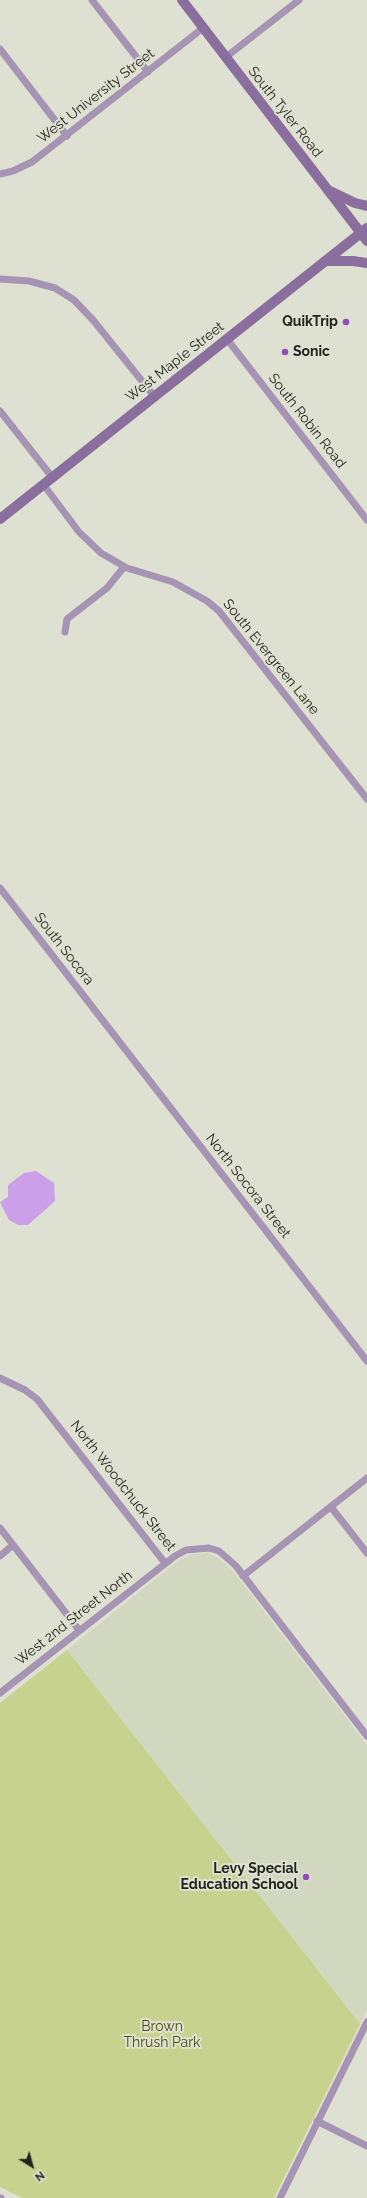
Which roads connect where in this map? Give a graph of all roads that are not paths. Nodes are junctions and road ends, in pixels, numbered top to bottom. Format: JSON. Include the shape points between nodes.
{"nodes":[{"id":1,"x":92,"y":0,"type":"edge"},
{"id":2,"x":182,"y":0,"type":"edge"},
{"id":3,"x":299,"y":0,"type":"edge"},
{"id":4,"x":203,"y":28,"type":"junction"},
{"id":5,"x":0,"y":49,"type":"edge"},
{"id":6,"x":226,"y":57,"type":"junction"},
{"id":7,"x":148,"y":72,"type":"junction"},
{"id":8,"x":66,"y":136,"type":"junction"},
{"id":9,"x":0,"y":174,"type":"edge"},
{"id":10,"x":328,"y":190,"type":"junction"},
{"id":11,"x":367,"y":206,"type":"edge"},
{"id":12,"x":365,"y":234,"type":"edge"},
{"id":13,"x":325,"y":261,"type":"junction"},
{"id":14,"x":367,"y":263,"type":"edge"},
{"id":15,"x":0,"y":279,"type":"edge"},
{"id":16,"x":227,"y":339,"type":"junction"},
{"id":17,"x":154,"y":396,"type":"junction"},
{"id":18,"x":0,"y":412,"type":"edge"},
{"id":19,"x":52,"y":477,"type":"junction"},
{"id":20,"x":43,"y":484,"type":"junction"},
{"id":21,"x":0,"y":519,"type":"edge"},
{"id":22,"x":367,"y":520,"type":"edge"},
{"id":23,"x":124,"y":566,"type":"junction"},
{"id":24,"x":65,"y":632,"type":"dead end"},
{"id":25,"x":367,"y":799,"type":"edge"},
{"id":26,"x":0,"y":888,"type":"edge"},
{"id":27,"x":108,"y":1026,"type":"joint"},
{"id":28,"x":367,"y":1361,"type":"edge"},
{"id":29,"x":0,"y":1378,"type":"edge"},
{"id":30,"x":367,"y":1478,"type":"edge"},
{"id":31,"x":331,"y":1507,"type":"junction"},
{"id":32,"x":0,"y":1528,"type":"edge"},
{"id":33,"x":13,"y":1545,"type":"junction"},
{"id":34,"x":367,"y":1553,"type":"edge"},
{"id":35,"x":0,"y":1556,"type":"edge"},
{"id":36,"x":165,"y":1563,"type":"junction"},
{"id":37,"x":243,"y":1576,"type":"junction"},
{"id":38,"x":80,"y":1630,"type":"junction"},
{"id":39,"x":0,"y":1693,"type":"edge"},
{"id":40,"x":367,"y":1736,"type":"edge"},
{"id":41,"x":367,"y":2022,"type":"edge"},
{"id":42,"x":317,"y":2121,"type":"junction"},
{"id":43,"x":367,"y":2146,"type":"edge"},
{"id":44,"x":280,"y":2198,"type":"edge"}],
"edges":[{"from":1,"to":7,"type":"street"},
{"from":2,"to":4,"type":"main road","name":"South Tyler Road"},
{"from":3,"to":6,"type":"street"},
{"from":4,"to":6,"type":"main road","name":"South Tyler Road"},
{"from":4,"to":7,"type":"street","name":"West University Street"},
{"from":5,"to":8,"type":"street"},
{"from":6,"to":10,"type":"main road","name":"South Tyler Road"},
{"from":7,"to":8,"type":"street","name":"West University Street"},
{"from":8,"to":9,"type":"street","name":"West University Street","via":[[32,162]]},
{"from":10,"to":11,"type":"main road"},
{"from":10,"to":12,"type":"main road","name":"South Tyler Road"},
{"from":12,"to":13,"type":"main road","name":"West Maple Street"},
{"from":13,"to":14,"type":"main road","via":[[353,260]]},
{"from":13,"to":16,"type":"main road","name":"West Maple Street"},
{"from":15,"to":17,"type":"street","via":[[29,281],[55,288],[74,300]]},
{"from":16,"to":17,"type":"main road","name":"West Maple Street"},
{"from":16,"to":22,"type":"street","name":"South Robin Road"},
{"from":17,"to":19,"type":"main road","name":"West Maple Street"},
{"from":18,"to":19,"type":"street"},
{"from":19,"to":20,"type":"main road","name":"West Maple Street"},
{"from":20,"to":21,"type":"main road","name":"West Maple Street"},
{"from":20,"to":23,"type":"street","name":"South Evergreen Lane","via":[[90,544]]},
{"from":23,"to":24,"type":"street","via":[[107,588],[67,619]]},
{"from":23,"to":25,"type":"street","name":"South Evergreen Lane","via":[[173,582],[208,601],[219,611]]},
{"from":26,"to":27,"type":"street","name":"South Socora"},
{"from":27,"to":28,"type":"street","name":"North Socora Street"},
{"from":29,"to":36,"type":"street","name":"North Woodchuck Street","via":[[25,1390],[36,1399]]},
{"from":30,"to":31,"type":"street"},
{"from":31,"to":34,"type":"street"},
{"from":31,"to":37,"type":"street"},
{"from":32,"to":33,"type":"street"},
{"from":33,"to":35,"type":"street"},
{"from":33,"to":38,"type":"street"},
{"from":36,"to":37,"type":"street","name":"North Woodchuck Street","via":[[186,1550],[209,1548],[226,1556]]},
{"from":36,"to":38,"type":"street","name":"West 2nd Street North"},
{"from":37,"to":40,"type":"street","name":"North Woodchuck Street"},
{"from":38,"to":39,"type":"street","name":"West 2nd Street North"},
{"from":41,"to":42,"type":"street"},
{"from":42,"to":43,"type":"street"},
{"from":42,"to":44,"type":"street"}]}
